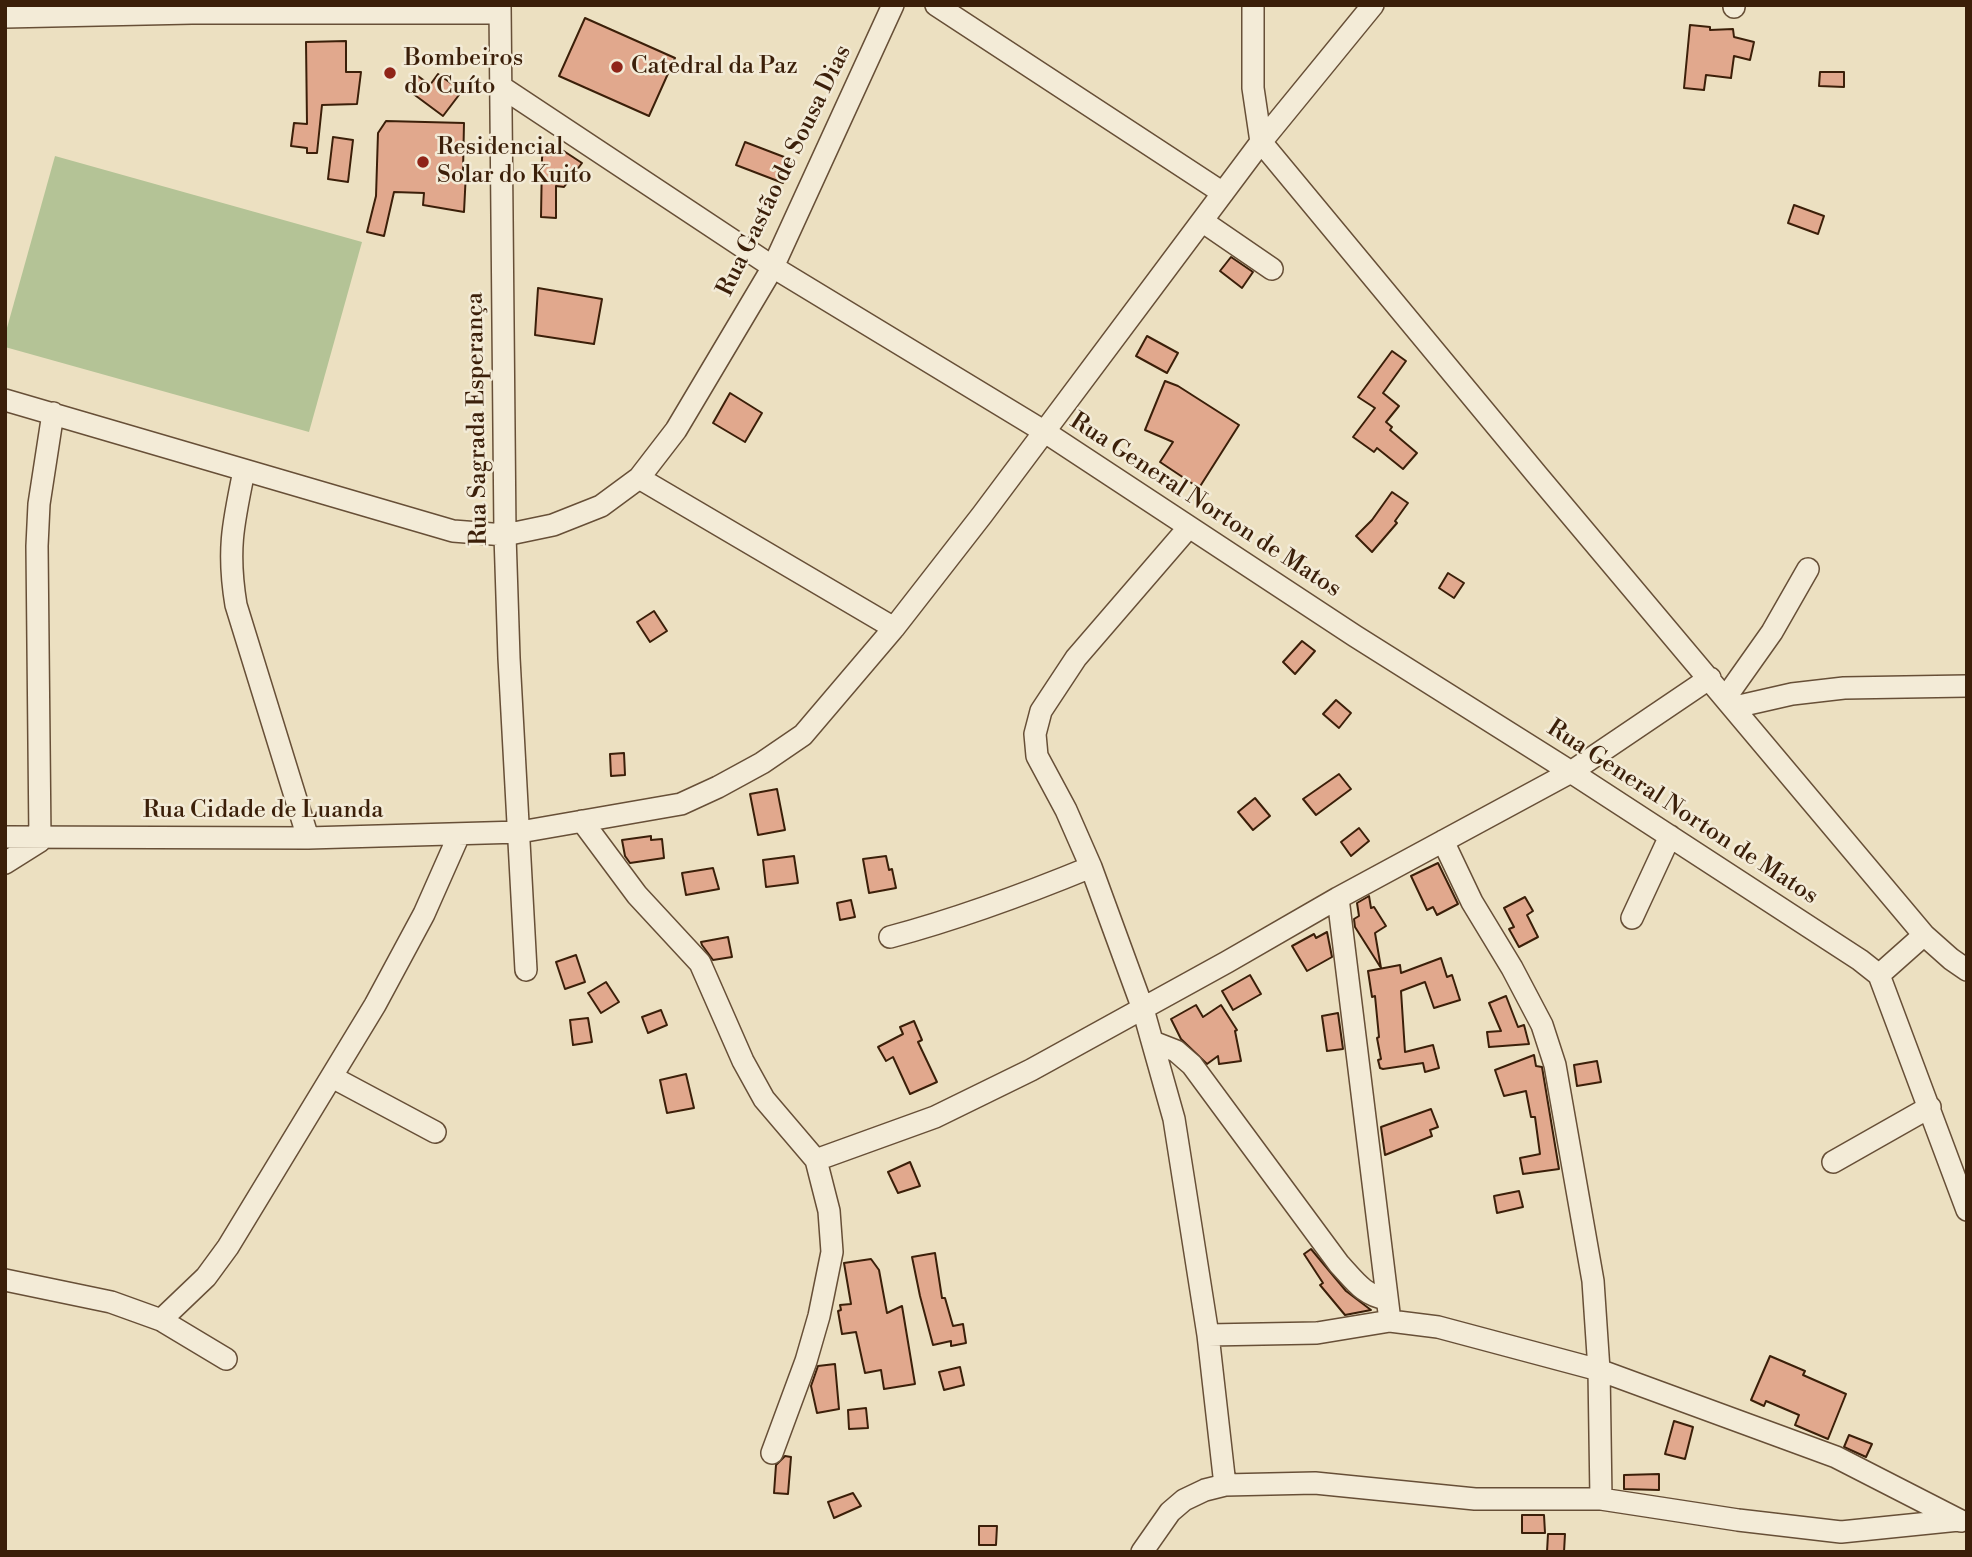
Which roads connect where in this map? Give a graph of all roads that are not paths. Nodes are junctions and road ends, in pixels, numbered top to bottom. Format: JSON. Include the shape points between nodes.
{"nodes":[{"id":1,"x":893,"y":5,"type":"edge"},
{"id":2,"x":936,"y":5,"type":"edge"},
{"id":3,"x":1253,"y":5,"type":"edge"},
{"id":4,"x":1373,"y":5,"type":"edge"},
{"id":5,"x":165,"y":9,"type":"edge"},
{"id":6,"x":192,"y":9,"type":"edge"},
{"id":7,"x":500,"y":9,"type":"edge"},
{"id":8,"x":5,"y":17,"type":"edge"},
{"id":9,"x":500,"y":86,"type":"junction"},
{"id":10,"x":1261,"y":142,"type":"junction"},
{"id":11,"x":1223,"y":193,"type":"junction"},
{"id":12,"x":1202,"y":221,"type":"junction"},
{"id":13,"x":773,"y":267,"type":"junction"},
{"id":14,"x":1272,"y":269,"type":"dead end"},
{"id":15,"x":5,"y":400,"type":"edge"},
{"id":16,"x":53,"y":413,"type":"junction"},
{"id":17,"x":1045,"y":432,"type":"junction"},
{"id":18,"x":244,"y":471,"type":"junction"},
{"id":19,"x":639,"y":478,"type":"junction"},
{"id":20,"x":1189,"y":527,"type":"junction"},
{"id":21,"x":505,"y":535,"type":"junction"},
{"id":22,"x":1808,"y":569,"type":"dead end"},
{"id":23,"x":894,"y":628,"type":"junction"},
{"id":24,"x":1710,"y":678,"type":"junction"},
{"id":25,"x":1967,"y":686,"type":"edge"},
{"id":26,"x":1730,"y":702,"type":"junction"},
{"id":27,"x":1571,"y":772,"type":"junction"},
{"id":28,"x":582,"y":821,"type":"junction"},
{"id":29,"x":520,"y":832,"type":"junction"},
{"id":30,"x":459,"y":835,"type":"junction"},
{"id":31,"x":1670,"y":836,"type":"junction"},
{"id":32,"x":5,"y":837,"type":"edge"},
{"id":33,"x":308,"y":838,"type":"junction"},
{"id":34,"x":40,"y":839,"type":"junction"},
{"id":35,"x":1443,"y":841,"type":"junction"},
{"id":36,"x":5,"y":863,"type":"edge"},
{"id":37,"x":1091,"y":867,"type":"junction"},
{"id":38,"x":1338,"y":898,"type":"junction"},
{"id":39,"x":1632,"y":918,"type":"dead end"},
{"id":40,"x":1924,"y":935,"type":"junction"},
{"id":41,"x":890,"y":937,"type":"dead end"},
{"id":42,"x":526,"y":970,"type":"dead end"},
{"id":43,"x":1967,"y":970,"type":"edge"},
{"id":44,"x":1879,"y":975,"type":"junction"},
{"id":45,"x":1143,"y":1009,"type":"junction"},
{"id":46,"x":1153,"y":1042,"type":"junction"},
{"id":47,"x":332,"y":1077,"type":"junction"},
{"id":48,"x":1930,"y":1107,"type":"junction"},
{"id":49,"x":435,"y":1132,"type":"dead end"},
{"id":50,"x":816,"y":1160,"type":"junction"},
{"id":51,"x":1833,"y":1162,"type":"dead end"},
{"id":52,"x":1967,"y":1210,"type":"edge"},
{"id":53,"x":5,"y":1280,"type":"edge"},
{"id":54,"x":1387,"y":1299,"type":"junction"},
{"id":55,"x":161,"y":1320,"type":"junction"},
{"id":56,"x":1390,"y":1321,"type":"junction"},
{"id":57,"x":1208,"y":1335,"type":"junction"},
{"id":58,"x":226,"y":1359,"type":"dead end"},
{"id":59,"x":1599,"y":1370,"type":"junction"},
{"id":60,"x":772,"y":1453,"type":"dead end"},
{"id":61,"x":1225,"y":1485,"type":"junction"},
{"id":62,"x":1601,"y":1499,"type":"junction"},
{"id":63,"x":1963,"y":1521,"type":"edge"},
{"id":64,"x":1142,"y":1552,"type":"edge"}],
"edges":[{"from":1,"to":13,"type":"street","name":"Rua Gastão de Sousa Dias"},
{"from":2,"to":11,"type":"street"},
{"from":3,"to":10,"type":"street","via":[[1253,88]]},
{"from":4,"to":10,"type":"street","name":"Rua Cidade de Luanda"},
{"from":5,"to":6,"type":"street"},
{"from":5,"to":8,"type":"street"},
{"from":6,"to":7,"type":"street"},
{"from":7,"to":9,"type":"street","name":"Rua Sagrada Esperança"},
{"from":9,"to":13,"type":"street","name":"Rua General Norton de Matos"},
{"from":9,"to":21,"type":"street","name":"Rua Sagrada Esperança"},
{"from":10,"to":11,"type":"street","name":"Rua Cidade de Luanda"},
{"from":10,"to":24,"type":"street"},
{"from":11,"to":12,"type":"street","name":"Rua Cidade de Luanda"},
{"from":12,"to":14,"type":"street"},
{"from":12,"to":17,"type":"street","name":"Rua Cidade de Luanda"},
{"from":13,"to":17,"type":"street","name":"Rua General Norton de Matos"},
{"from":13,"to":19,"type":"street","name":"Rua Gastão de Sousa Dias","via":[[676,430]]},
{"from":15,"to":16,"type":"street","name":"Rua Gastão de Sousa Dias"},
{"from":16,"to":18,"type":"street","name":"Rua Gastão de Sousa Dias"},
{"from":16,"to":34,"type":"street","via":[[37,546]]},
{"from":17,"to":20,"type":"street","name":"Rua General Norton de Matos"},
{"from":17,"to":23,"type":"street","name":"Rua Cidade de Luanda"},
{"from":18,"to":21,"type":"street","name":"Rua Gastão de Sousa Dias","via":[[453,531]]},
{"from":18,"to":33,"type":"street","via":[[231,535],[236,605]]},
{"from":19,"to":21,"type":"street","name":"Rua Gastão de Sousa Dias","via":[[600,506],[553,525]]},
{"from":19,"to":23,"type":"street"},
{"from":20,"to":27,"type":"street","name":"Rua General Norton de Matos"},
{"from":20,"to":37,"type":"street","via":[[1076,657],[1041,711],[1035,734],[1037,755]]},
{"from":21,"to":29,"type":"street","name":"Rua Sagrada Esperança"},
{"from":22,"to":26,"type":"street"},
{"from":23,"to":28,"type":"street","name":"Rua Cidade de Luanda","via":[[803,735],[762,763],[681,804]]},
{"from":24,"to":26,"type":"street"},
{"from":24,"to":27,"type":"street"},
{"from":25,"to":26,"type":"street","via":[[1844,688]]},
{"from":26,"to":40,"type":"street"},
{"from":27,"to":31,"type":"street","name":"Rua General Norton de Matos"},
{"from":27,"to":35,"type":"street"},
{"from":28,"to":29,"type":"street","name":"Rua Cidade de Luanda"},
{"from":28,"to":50,"type":"street","via":[[636,895],[700,963],[764,1100]]},
{"from":29,"to":30,"type":"street","name":"Rua Cidade de Luanda"},
{"from":29,"to":42,"type":"street","name":"Rua Sagrada Esperança"},
{"from":30,"to":33,"type":"street","name":"Rua Cidade de Luanda"},
{"from":30,"to":47,"type":"street","via":[[418,926]]},
{"from":31,"to":39,"type":"street"},
{"from":31,"to":44,"type":"street","name":"Rua General Norton de Matos"},
{"from":32,"to":34,"type":"street","name":"Rua Cidade de Luanda"},
{"from":33,"to":34,"type":"street","name":"Rua Cidade de Luanda"},
{"from":34,"to":36,"type":"street"},
{"from":35,"to":38,"type":"street"},
{"from":35,"to":59,"type":"street","via":[[1542,1025],[1555,1065],[1593,1281]]},
{"from":37,"to":41,"type":"street","via":[[983,910]]},
{"from":37,"to":45,"type":"street"},
{"from":38,"to":45,"type":"street"},
{"from":38,"to":54,"type":"street"},
{"from":40,"to":43,"type":"street"},
{"from":40,"to":44,"type":"street"},
{"from":44,"to":48,"type":"street"},
{"from":45,"to":46,"type":"street"},
{"from":45,"to":50,"type":"street","via":[[935,1117]]},
{"from":46,"to":54,"type":"street","via":[[1176,1051],[1192,1065],[1339,1264],[1365,1293]]},
{"from":46,"to":57,"type":"street","via":[[1174,1119]]},
{"from":47,"to":49,"type":"street"},
{"from":47,"to":55,"type":"street","via":[[229,1247],[206,1277]]},
{"from":48,"to":51,"type":"street"},
{"from":48,"to":52,"type":"street"},
{"from":50,"to":60,"type":"street","via":[[829,1211],[832,1252],[816,1327]]},
{"from":53,"to":55,"type":"street","via":[[111,1302]]},
{"from":54,"to":56,"type":"street"},
{"from":55,"to":58,"type":"street"},
{"from":56,"to":57,"type":"street","via":[[1317,1333]]},
{"from":56,"to":59,"type":"street","via":[[1438,1327]]},
{"from":57,"to":61,"type":"street"},
{"from":59,"to":62,"type":"street"},
{"from":59,"to":63,"type":"street","via":[[1836,1457]]},
{"from":61,"to":62,"type":"street","via":[[1315,1483],[1475,1499]]},
{"from":61,"to":64,"type":"street","via":[[1184,1500]]},
{"from":62,"to":63,"type":"street","via":[[1841,1532]]}]}
